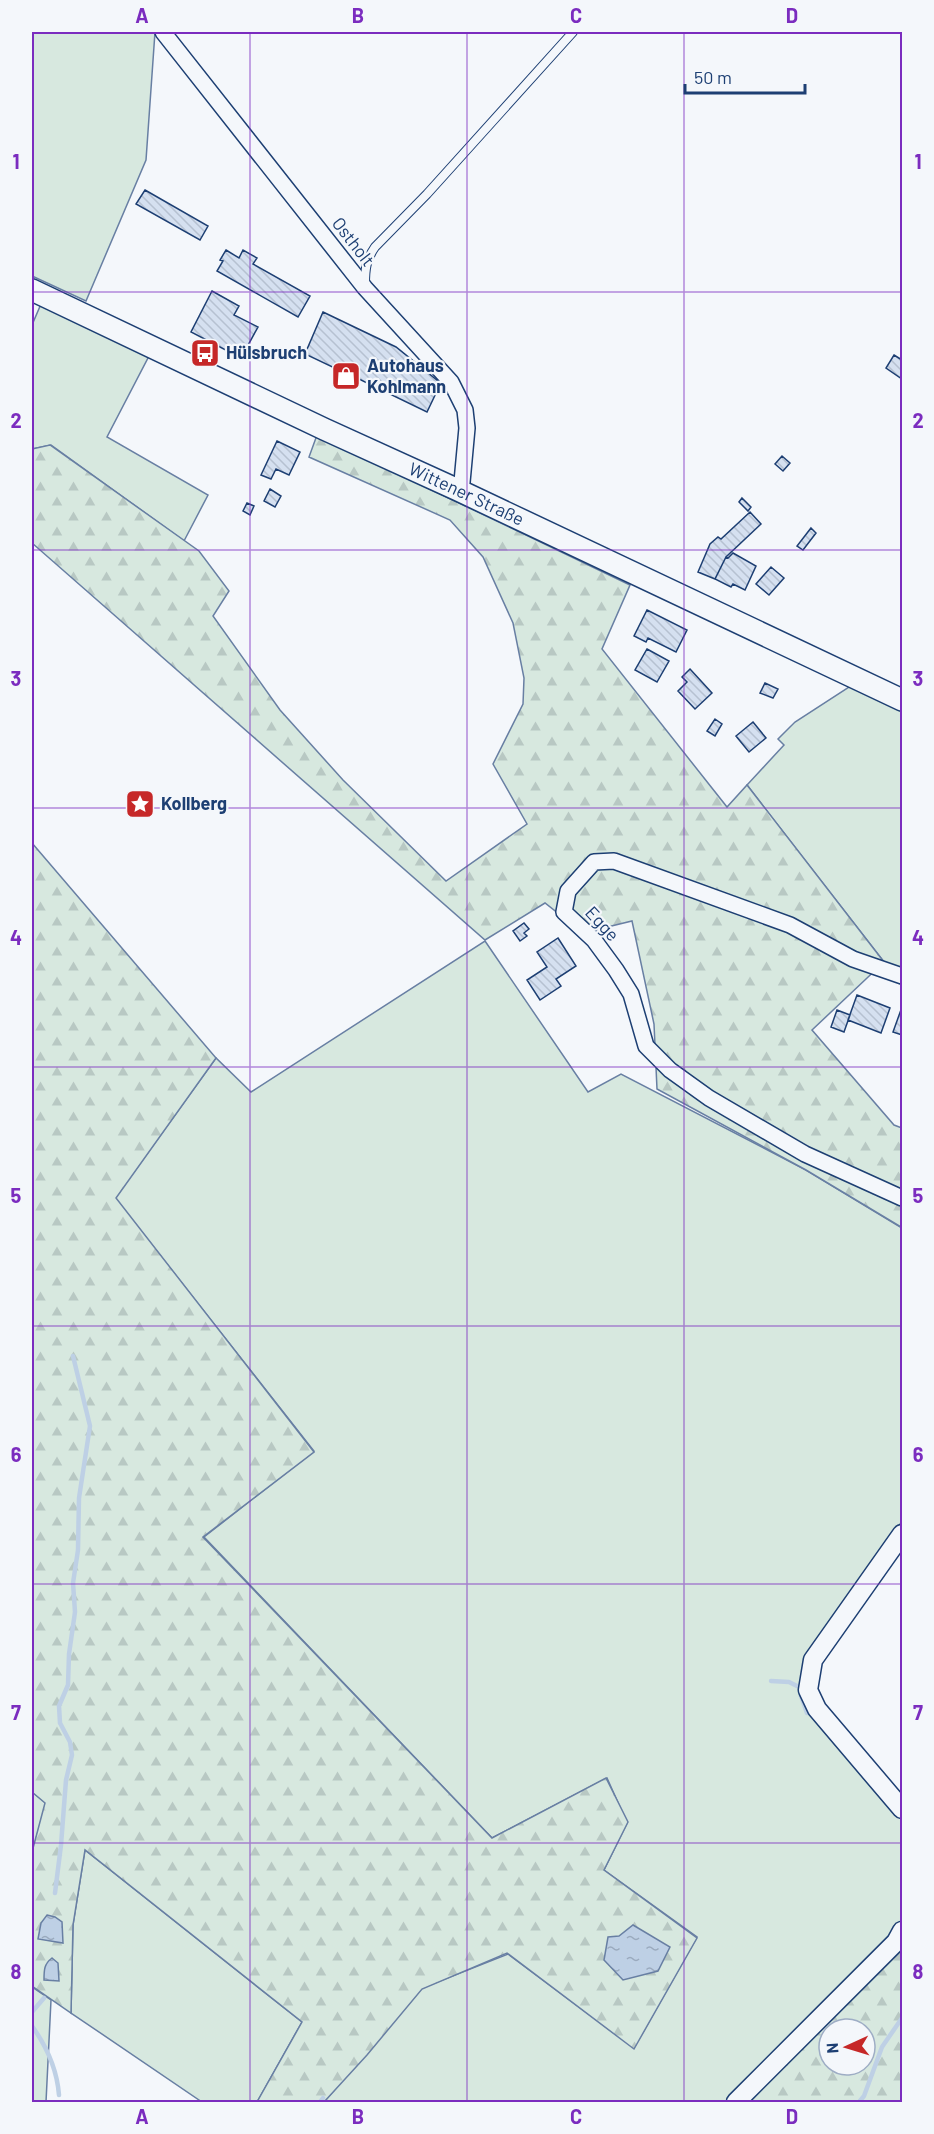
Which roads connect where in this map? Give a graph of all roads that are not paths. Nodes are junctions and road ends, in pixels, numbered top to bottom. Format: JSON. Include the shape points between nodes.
{"nodes":[{"id":1,"x":163,"y":32,"type":"edge"},
{"id":2,"x":573,"y":32,"type":"edge"},
{"id":3,"x":365,"y":288,"type":"junction"},
{"id":4,"x":32,"y":290,"type":"edge"},
{"id":5,"x":458,"y":490,"type":"junction"},
{"id":6,"x":903,"y":700,"type":"edge"},
{"id":7,"x":903,"y":976,"type":"edge"},
{"id":8,"x":903,"y":1198,"type":"edge"},
{"id":9,"x":903,"y":1534,"type":"edge"},
{"id":10,"x":903,"y":1809,"type":"edge"},
{"id":11,"x":903,"y":1931,"type":"edge"},
{"id":12,"x":736,"y":2103,"type":"edge"}],
"edges":[{"from":1,"to":3,"type":"street","name":"Ostholt"},
{"from":2,"to":3,"type":"lane","via":[[375,247],[364,267]]},
{"from":3,"to":5,"type":"street","name":"Ostholt","via":[[443,372],[462,401],[467,428]]},
{"from":4,"to":5,"type":"main road","name":"Wittener Straße"},
{"from":5,"to":6,"type":"main road","name":"Wittener Straße"},
{"from":7,"to":8,"type":"street","name":"Egge","via":[[853,959],[789,925],[614,861],[594,862],[568,891],[564,912],[594,940],[616,970],[631,994],[646,1046],[670,1070],[709,1098],[805,1154]]},
{"from":9,"to":10,"type":"street","via":[[813,1659],[808,1690],[818,1709]]},
{"from":11,"to":12,"type":"street"}]}
